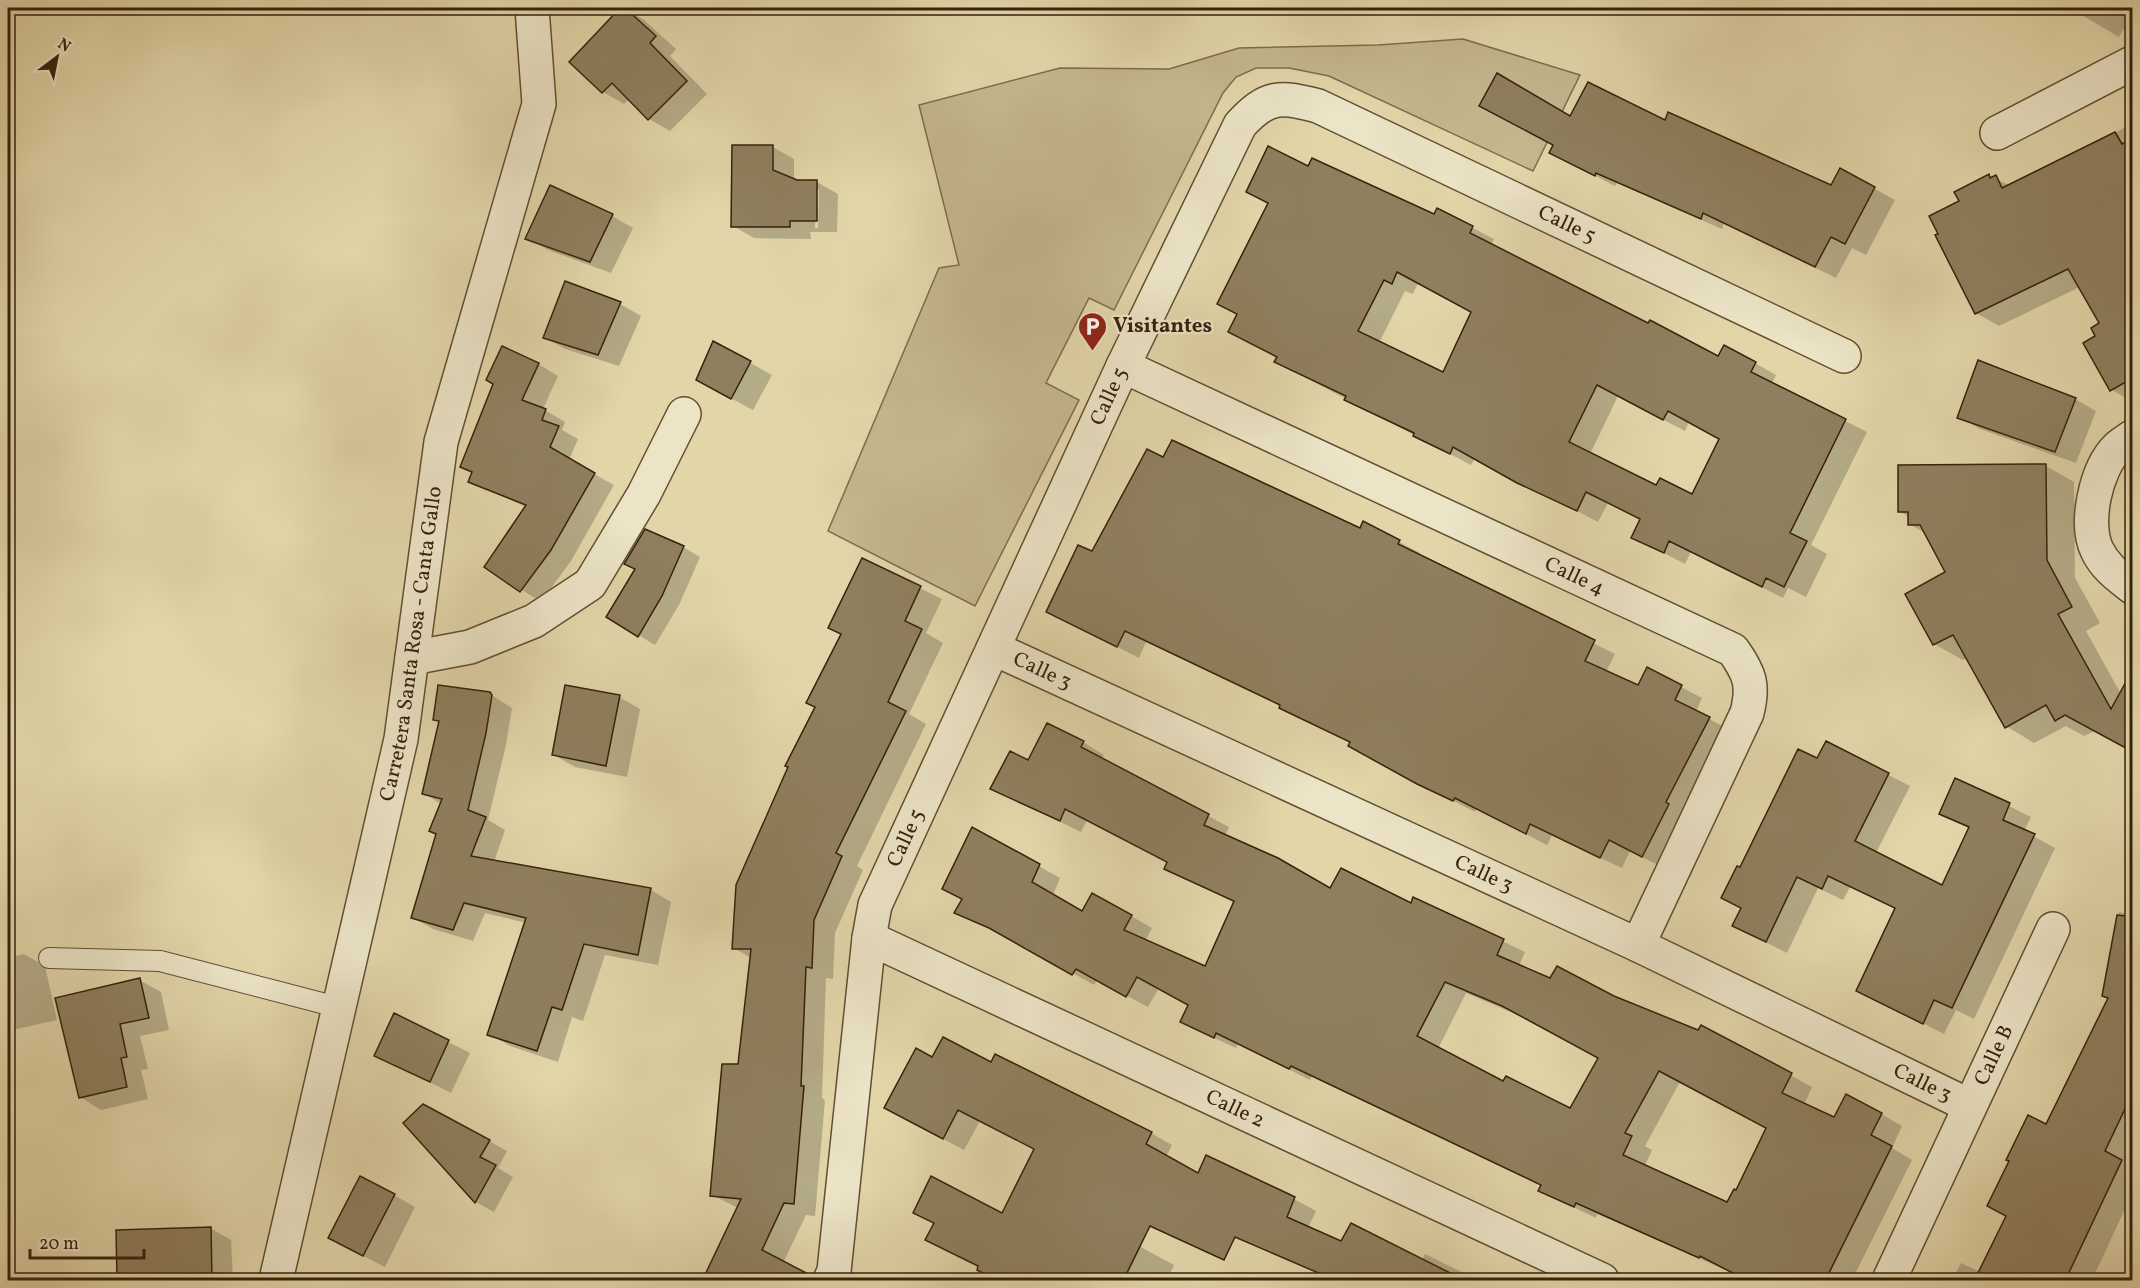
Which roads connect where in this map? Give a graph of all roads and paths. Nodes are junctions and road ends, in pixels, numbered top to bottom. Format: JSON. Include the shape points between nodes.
{"nodes":[{"id":1,"x":532,"y":8,"type":"edge"},
{"id":2,"x":2133,"y":63,"type":"edge"},
{"id":3,"x":1997,"y":134,"type":"dead end"},
{"id":4,"x":1844,"y":356,"type":"dead end"},
{"id":5,"x":1123,"y":366,"type":"junction"},
{"id":6,"x":684,"y":414,"type":"dead end"},
{"id":7,"x":2133,"y":437,"type":"edge"},
{"id":8,"x":2133,"y":587,"type":"edge"},
{"id":9,"x":995,"y":649,"type":"junction"},
{"id":10,"x":412,"y":658,"type":"junction"},
{"id":11,"x":2053,"y":929,"type":"dead end"},
{"id":12,"x":868,"y":938,"type":"junction"},
{"id":13,"x":1638,"y":945,"type":"junction"},
{"id":14,"x":49,"y":958,"type":"dead end"},
{"id":15,"x":337,"y":1007,"type":"junction"},
{"id":16,"x":1970,"y":1106,"type":"junction"},
{"id":17,"x":839,"y":1277,"type":"edge"},
{"id":18,"x":276,"y":1281,"type":"edge"},
{"id":19,"x":1602,"y":1281,"type":"edge"},
{"id":20,"x":1889,"y":1281,"type":"edge"}],
"edges":[{"from":1,"to":10,"type":"street","name":"Carretera Santa Rosa - Canta Gallo","via":[[539,104],[441,442]]},
{"from":2,"to":3,"type":"street"},
{"from":4,"to":5,"type":"street","name":"Calle 5","via":[[1318,106],[1279,99],[1253,110],[1240,124]]},
{"from":5,"to":9,"type":"street","name":"Calle 5"},
{"from":5,"to":13,"type":"street","name":"Calle 4","via":[[1733,650],[1749,678],[1752,694],[1747,713]]},
{"from":6,"to":10,"type":"street","via":[[644,494],[590,584],[534,621],[470,647]]},
{"from":7,"to":8,"type":"street","via":[[2116,448],[2098,478],[2091,518],[2096,548],[2110,570]]},
{"from":9,"to":12,"type":"street","name":"Calle 5","via":[[884,884]]},
{"from":9,"to":13,"type":"street","name":"Calle 3"},
{"from":10,"to":15,"type":"street","name":"Carretera Santa Rosa - Canta Gallo","via":[[401,739]]},
{"from":11,"to":16,"type":"street","name":"Calle B"},
{"from":12,"to":17,"type":"street","name":"Calle 5"},
{"from":12,"to":19,"type":"street","name":"Calle 2"},
{"from":13,"to":16,"type":"street","name":"Calle 3"},
{"from":14,"to":15,"type":"lane","via":[[160,961]]},
{"from":15,"to":18,"type":"street","name":"Carretera Santa Rosa - Canta Gallo"},
{"from":16,"to":20,"type":"street","name":"Calle B"}]}
